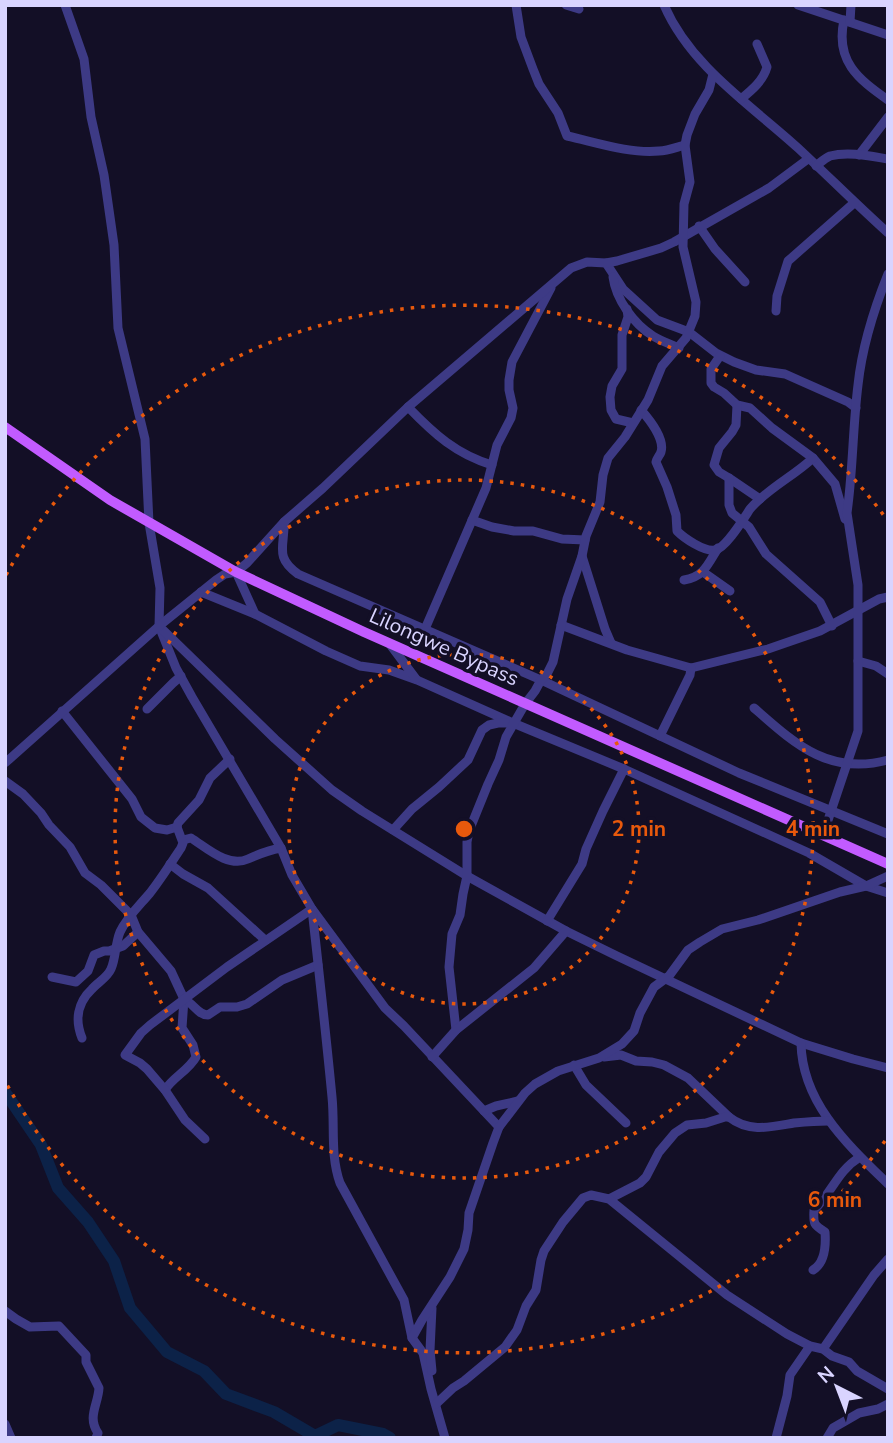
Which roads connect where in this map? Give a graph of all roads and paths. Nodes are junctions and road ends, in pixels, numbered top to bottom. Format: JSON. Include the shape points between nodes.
{"nodes":[{"id":1,"x":65,"y":5,"type":"edge"},
{"id":2,"x":516,"y":5,"type":"edge"},
{"id":3,"x":566,"y":5,"type":"edge"},
{"id":4,"x":664,"y":5,"type":"edge"},
{"id":5,"x":798,"y":5,"type":"edge"},
{"id":6,"x":851,"y":5,"type":"edge"},
{"id":7,"x":579,"y":9,"type":"dead end"},
{"id":8,"x":847,"y":21,"type":"junction"},
{"id":9,"x":888,"y":35,"type":"edge"},
{"id":10,"x":757,"y":44,"type":"dead end"},
{"id":11,"x":713,"y":74,"type":"junction"},
{"id":12,"x":741,"y":99,"type":"junction"},
{"id":13,"x":888,"y":100,"type":"edge"},
{"id":14,"x":888,"y":117,"type":"edge"},
{"id":15,"x":685,"y":145,"type":"junction"},
{"id":16,"x":859,"y":155,"type":"junction"},
{"id":17,"x":808,"y":159,"type":"junction"},
{"id":18,"x":888,"y":159,"type":"edge"},
{"id":19,"x":816,"y":166,"type":"junction"},
{"id":20,"x":854,"y":203,"type":"junction"},
{"id":21,"x":699,"y":226,"type":"junction"},
{"id":22,"x":888,"y":233,"type":"edge"},
{"id":23,"x":683,"y":236,"type":"junction"},
{"id":24,"x":606,"y":263,"type":"junction"},
{"id":25,"x":888,"y":274,"type":"edge"},
{"id":26,"x":613,"y":275,"type":"junction"},
{"id":27,"x":554,"y":282,"type":"junction"},
{"id":28,"x":746,"y":282,"type":"dead end"},
{"id":29,"x":627,"y":309,"type":"junction"},
{"id":30,"x":776,"y":311,"type":"dead end"},
{"id":31,"x":689,"y":332,"type":"junction"},
{"id":32,"x":678,"y":348,"type":"junction"},
{"id":33,"x":720,"y":356,"type":"junction"},
{"id":34,"x":737,"y":405,"type":"junction"},
{"id":35,"x":408,"y":407,"type":"junction"},
{"id":36,"x":856,"y":408,"type":"junction"},
{"id":37,"x":641,"y":410,"type":"junction"},
{"id":38,"x":633,"y":423,"type":"junction"},
{"id":39,"x":5,"y":427,"type":"edge"},
{"id":40,"x":813,"y":458,"type":"junction"},
{"id":41,"x":492,"y":466,"type":"junction"},
{"id":42,"x":729,"y":478,"type":"junction"},
{"id":43,"x":760,"y":499,"type":"junction"},
{"id":44,"x":472,"y":520,"type":"junction"},
{"id":45,"x":284,"y":522,"type":"junction"},
{"id":46,"x":743,"y":522,"type":"junction"},
{"id":47,"x":149,"y":523,"type":"junction"},
{"id":48,"x":849,"y":529,"type":"junction"},
{"id":49,"x":585,"y":540,"type":"junction"},
{"id":50,"x":718,"y":548,"type":"junction"},
{"id":51,"x":582,"y":556,"type":"junction"},
{"id":52,"x":236,"y":572,"type":"junction"},
{"id":53,"x":703,"y":572,"type":"junction"},
{"id":54,"x":684,"y":580,"type":"dead end"},
{"id":55,"x":730,"y":591,"type":"dead end"},
{"id":56,"x":201,"y":592,"type":"junction"},
{"id":57,"x":888,"y":597,"type":"edge"},
{"id":58,"x":859,"y":610,"type":"junction"},
{"id":59,"x":255,"y":614,"type":"junction"},
{"id":60,"x":561,"y":625,"type":"junction"},
{"id":61,"x":159,"y":626,"type":"junction"},
{"id":62,"x":832,"y":626,"type":"junction"},
{"id":63,"x":425,"y":629,"type":"junction"},
{"id":64,"x":389,"y":643,"type":"junction"},
{"id":65,"x":611,"y":643,"type":"junction"},
{"id":66,"x":858,"y":662,"type":"junction"},
{"id":67,"x":691,"y":668,"type":"junction"},
{"id":68,"x":888,"y":674,"type":"edge"},
{"id":69,"x":181,"y":676,"type":"junction"},
{"id":70,"x":417,"y":680,"type":"junction"},
{"id":71,"x":541,"y":680,"type":"junction"},
{"id":72,"x":525,"y":704,"type":"junction"},
{"id":73,"x":754,"y":708,"type":"dead end"},
{"id":74,"x":147,"y":709,"type":"dead end"},
{"id":75,"x":62,"y":711,"type":"junction"},
{"id":76,"x":513,"y":723,"type":"junction"},
{"id":77,"x":660,"y":736,"type":"junction"},
{"id":78,"x":230,"y":760,"type":"junction"},
{"id":79,"x":888,"y":760,"type":"edge"},
{"id":80,"x":5,"y":763,"type":"edge"},
{"id":81,"x":848,"y":765,"type":"junction"},
{"id":82,"x":624,"y":769,"type":"junction"},
{"id":83,"x":5,"y":781,"type":"edge"},
{"id":84,"x":832,"y":810,"type":"junction"},
{"id":85,"x":177,"y":827,"type":"junction"},
{"id":86,"x":393,"y":830,"type":"junction"},
{"id":87,"x":888,"y":834,"type":"edge"},
{"id":88,"x":823,"y":835,"type":"junction"},
{"id":89,"x":183,"y":840,"type":"junction"},
{"id":90,"x":281,"y":848,"type":"junction"},
{"id":91,"x":170,"y":864,"type":"junction"},
{"id":92,"x":888,"y":864,"type":"edge"},
{"id":93,"x":467,"y":876,"type":"junction"},
{"id":94,"x":888,"y":876,"type":"edge"},
{"id":95,"x":866,"y":886,"type":"junction"},
{"id":96,"x":888,"y":893,"type":"edge"},
{"id":97,"x":312,"y":909,"type":"junction"},
{"id":98,"x":131,"y":915,"type":"junction"},
{"id":99,"x":547,"y":920,"type":"junction"},
{"id":100,"x":566,"y":931,"type":"junction"},
{"id":101,"x":138,"y":932,"type":"junction"},
{"id":102,"x":265,"y":940,"type":"junction"},
{"id":103,"x":115,"y":948,"type":"junction"},
{"id":104,"x":318,"y":965,"type":"junction"},
{"id":105,"x":52,"y":977,"type":"dead end"},
{"id":106,"x":665,"y":979,"type":"junction"},
{"id":107,"x":184,"y":999,"type":"junction"},
{"id":108,"x":456,"y":1030,"type":"junction"},
{"id":109,"x":82,"y":1038,"type":"dead end"},
{"id":110,"x":801,"y":1042,"type":"junction"},
{"id":111,"x":432,"y":1057,"type":"junction"},
{"id":112,"x":599,"y":1058,"type":"junction"},
{"id":113,"x":574,"y":1065,"type":"junction"},
{"id":114,"x":888,"y":1068,"type":"edge"},
{"id":115,"x":165,"y":1090,"type":"junction"},
{"id":116,"x":517,"y":1101,"type":"junction"},
{"id":117,"x":484,"y":1111,"type":"junction"},
{"id":118,"x":729,"y":1117,"type":"junction"},
{"id":119,"x":828,"y":1121,"type":"junction"},
{"id":120,"x":626,"y":1123,"type":"dead end"},
{"id":121,"x":499,"y":1127,"type":"junction"},
{"id":122,"x":205,"y":1139,"type":"dead end"},
{"id":123,"x":860,"y":1157,"type":"junction"},
{"id":124,"x":888,"y":1184,"type":"edge"},
{"id":125,"x":609,"y":1199,"type":"junction"},
{"id":126,"x":888,"y":1259,"type":"edge"},
{"id":127,"x":813,"y":1270,"type":"dead end"},
{"id":128,"x":433,"y":1304,"type":"junction"},
{"id":129,"x":5,"y":1311,"type":"edge"},
{"id":130,"x":412,"y":1338,"type":"junction"},
{"id":131,"x":810,"y":1346,"type":"junction"},
{"id":132,"x":823,"y":1349,"type":"junction"},
{"id":133,"x":888,"y":1389,"type":"edge"},
{"id":134,"x":436,"y":1404,"type":"junction"},
{"id":135,"x":888,"y":1404,"type":"edge"},
{"id":136,"x":5,"y":1424,"type":"edge"},
{"id":137,"x":10,"y":1438,"type":"edge"},
{"id":138,"x":96,"y":1438,"type":"edge"},
{"id":139,"x":445,"y":1438,"type":"edge"},
{"id":140,"x":776,"y":1438,"type":"edge"},
{"id":141,"x":827,"y":1438,"type":"edge"}],
"edges":[{"from":1,"to":47,"type":"street","via":[[84,59],[104,175],[114,245],[118,328],[145,439]]},
{"from":2,"to":15,"type":"street","via":[[521,37],[539,85],[567,136],[649,152]]},
{"from":3,"to":7,"type":"street"},
{"from":4,"to":11,"type":"street"},
{"from":5,"to":8,"type":"street"},
{"from":6,"to":8,"type":"street"},
{"from":8,"to":9,"type":"street"},
{"from":8,"to":13,"type":"street","via":[[843,50],[852,70]]},
{"from":10,"to":12,"type":"street","via":[[767,68],[765,75]]},
{"from":11,"to":12,"type":"street"},
{"from":11,"to":15,"type":"street"},
{"from":12,"to":17,"type":"street"},
{"from":14,"to":16,"type":"street"},
{"from":15,"to":23,"type":"street","via":[[690,182]]},
{"from":16,"to":18,"type":"street"},
{"from":16,"to":19,"type":"street","via":[[831,156]]},
{"from":17,"to":19,"type":"street"},
{"from":17,"to":21,"type":"street","via":[[762,192]]},
{"from":19,"to":20,"type":"street"},
{"from":20,"to":22,"type":"street"},
{"from":20,"to":30,"type":"street","via":[[788,261]]},
{"from":21,"to":23,"type":"street"},
{"from":21,"to":28,"type":"street"},
{"from":23,"to":24,"type":"street","via":[[662,248]]},
{"from":23,"to":31,"type":"street","via":[[696,302]]},
{"from":24,"to":26,"type":"street"},
{"from":24,"to":27,"type":"street","via":[[587,262]]},
{"from":25,"to":36,"type":"street","via":[[864,348]]},
{"from":26,"to":29,"type":"street","via":[[616,292]]},
{"from":26,"to":31,"type":"street","via":[[656,320]]},
{"from":27,"to":35,"type":"street"},
{"from":27,"to":41,"type":"street","via":[[512,362],[512,413]]},
{"from":29,"to":32,"type":"street","via":[[653,336]]},
{"from":29,"to":38,"type":"street","via":[[622,369],[610,397],[616,419]]},
{"from":31,"to":32,"type":"street"},
{"from":31,"to":33,"type":"street"},
{"from":32,"to":37,"type":"street","via":[[662,366]]},
{"from":33,"to":34,"type":"street","via":[[711,369],[711,383]]},
{"from":33,"to":36,"type":"street","via":[[756,370],[785,374]]},
{"from":34,"to":40,"type":"street","via":[[750,408]]},
{"from":34,"to":42,"type":"street","via":[[736,425],[713,465]]},
{"from":35,"to":41,"type":"street","via":[[442,440]]},
{"from":35,"to":45,"type":"street"},
{"from":36,"to":48,"type":"street"},
{"from":37,"to":38,"type":"street"},
{"from":37,"to":50,"type":"street","via":[[654,425],[661,444],[656,462],[676,515],[677,531],[693,544]]},
{"from":38,"to":49,"type":"street","via":[[608,458],[600,502]]},
{"from":39,"to":47,"type":"main road","name":"Lilongwe Bypass"},
{"from":40,"to":43,"type":"street"},
{"from":40,"to":48,"type":"street","via":[[835,484]]},
{"from":41,"to":44,"type":"street"},
{"from":42,"to":43,"type":"street"},
{"from":42,"to":46,"type":"street","via":[[730,510]]},
{"from":43,"to":46,"type":"street"},
{"from":44,"to":49,"type":"street","via":[[562,540]]},
{"from":44,"to":63,"type":"street"},
{"from":45,"to":52,"type":"street"},
{"from":45,"to":63,"type":"street","via":[[282,552],[288,567]]},
{"from":46,"to":50,"type":"street"},
{"from":46,"to":62,"type":"street","via":[[766,554],[820,602]]},
{"from":47,"to":52,"type":"main road","name":"Lilongwe Bypass"},
{"from":47,"to":61,"type":"street","via":[[160,588]]},
{"from":48,"to":58,"type":"street"},
{"from":49,"to":51,"type":"street"},
{"from":50,"to":53,"type":"street"},
{"from":51,"to":60,"type":"street"},
{"from":51,"to":65,"type":"street"},
{"from":52,"to":56,"type":"street","via":[[225,574]]},
{"from":52,"to":59,"type":"street"},
{"from":52,"to":64,"type":"main road","name":"Lilongwe Bypass"},
{"from":53,"to":54,"type":"street"},
{"from":53,"to":55,"type":"street"},
{"from":56,"to":59,"type":"street"},
{"from":56,"to":61,"type":"street"},
{"from":57,"to":58,"type":"street"},
{"from":58,"to":62,"type":"street"},
{"from":58,"to":66,"type":"street"},
{"from":59,"to":70,"type":"street","via":[[360,666]]},
{"from":60,"to":65,"type":"street"},
{"from":60,"to":71,"type":"street","via":[[553,662]]},
{"from":61,"to":69,"type":"street"},
{"from":61,"to":75,"type":"street"},
{"from":61,"to":86,"type":"street","via":[[316,776]]},
{"from":62,"to":67,"type":"street","via":[[768,649]]},
{"from":63,"to":71,"type":"street"},
{"from":64,"to":70,"type":"street"},
{"from":64,"to":72,"type":"main road","name":"Lilongwe Bypass"},
{"from":65,"to":67,"type":"street"},
{"from":66,"to":68,"type":"street"},
{"from":66,"to":81,"type":"street","via":[[858,731]]},
{"from":67,"to":77,"type":"street"},
{"from":69,"to":74,"type":"street"},
{"from":69,"to":78,"type":"street"},
{"from":70,"to":76,"type":"street"},
{"from":71,"to":72,"type":"street"},
{"from":71,"to":77,"type":"street"},
{"from":72,"to":76,"type":"street"},
{"from":72,"to":88,"type":"main road","name":"Lilongwe Bypass"},
{"from":73,"to":81,"type":"street","via":[[798,744]]},
{"from":75,"to":80,"type":"street"},
{"from":75,"to":85,"type":"street","via":[[132,799],[141,817],[155,828]]},
{"from":76,"to":82,"type":"street"},
{"from":76,"to":86,"type":"street","via":[[482,730],[468,760]]},
{"from":76,"to":93,"type":"street","via":[[469,831]]},
{"from":77,"to":84,"type":"street"},
{"from":78,"to":85,"type":"street","via":[[210,778]]},
{"from":78,"to":90,"type":"street"},
{"from":79,"to":81,"type":"street"},
{"from":81,"to":84,"type":"street"},
{"from":82,"to":95,"type":"street","via":[[809,853]]},
{"from":82,"to":99,"type":"street","via":[[582,864]]},
{"from":83,"to":98,"type":"street","via":[[41,813],[85,873]]},
{"from":84,"to":87,"type":"street"},
{"from":84,"to":88,"type":"street"},
{"from":85,"to":89,"type":"street"},
{"from":86,"to":93,"type":"street"},
{"from":88,"to":92,"type":"main road","name":"Lilongwe Bypass"},
{"from":89,"to":90,"type":"street","via":[[191,838],[232,862]]},
{"from":89,"to":91,"type":"street"},
{"from":90,"to":97,"type":"street"},
{"from":91,"to":98,"type":"street"},
{"from":91,"to":102,"type":"street","via":[[208,888]]},
{"from":93,"to":99,"type":"street"},
{"from":93,"to":108,"type":"street","via":[[449,967]]},
{"from":94,"to":95,"type":"street"},
{"from":95,"to":96,"type":"street"},
{"from":95,"to":106,"type":"street","via":[[722,929],[688,950]]},
{"from":97,"to":102,"type":"street"},
{"from":97,"to":104,"type":"street"},
{"from":97,"to":111,"type":"street","via":[[385,1008]]},
{"from":98,"to":101,"type":"street"},
{"from":98,"to":103,"type":"street"},
{"from":99,"to":100,"type":"street"},
{"from":100,"to":106,"type":"street"},
{"from":100,"to":108,"type":"street","via":[[534,968]]},
{"from":101,"to":103,"type":"street"},
{"from":101,"to":107,"type":"street","via":[[172,971]]},
{"from":102,"to":107,"type":"street"},
{"from":103,"to":105,"type":"street","via":[[94,955],[88,971],[76,982]]},
{"from":103,"to":109,"type":"street","via":[[107,975],[80,1006]]},
{"from":104,"to":107,"type":"street","via":[[282,980],[247,1004],[220,1007],[208,1015]]},
{"from":104,"to":130,"type":"street","via":[[336,1172],[404,1300]]},
{"from":106,"to":110,"type":"street"},
{"from":106,"to":112,"type":"street","via":[[653,987],[634,1031]]},
{"from":107,"to":115,"type":"street","via":[[182,1028],[196,1057]]},
{"from":107,"to":115,"type":"street","via":[[141,1033],[125,1055],[140,1063]]},
{"from":108,"to":111,"type":"street"},
{"from":110,"to":114,"type":"street"},
{"from":110,"to":119,"type":"street","via":[[807,1077]]},
{"from":111,"to":117,"type":"street"},
{"from":112,"to":113,"type":"street"},
{"from":112,"to":118,"type":"street","via":[[621,1055],[664,1065],[688,1078]]},
{"from":113,"to":116,"type":"street","via":[[535,1084]]},
{"from":113,"to":120,"type":"street","via":[[586,1085]]},
{"from":115,"to":122,"type":"street"},
{"from":116,"to":117,"type":"street"},
{"from":116,"to":121,"type":"street"},
{"from":117,"to":121,"type":"street"},
{"from":118,"to":119,"type":"street","via":[[765,1129]]},
{"from":118,"to":125,"type":"street","via":[[687,1125],[675,1133],[640,1183]]},
{"from":119,"to":123,"type":"street"},
{"from":121,"to":128,"type":"street","via":[[469,1213],[464,1249]]},
{"from":123,"to":124,"type":"street"},
{"from":123,"to":127,"type":"street","via":[[849,1164],[814,1210],[813,1221],[825,1232],[826,1245],[821,1264]]},
{"from":125,"to":131,"type":"street","via":[[727,1295]]},
{"from":125,"to":134,"type":"street","via":[[583,1198],[544,1251],[536,1290],[505,1347]]},
{"from":126,"to":132,"type":"street"},
{"from":128,"to":130,"type":"street"},
{"from":128,"to":134,"type":"street","via":[[430,1350]]},
{"from":129,"to":138,"type":"street","via":[[30,1327],[59,1326],[86,1354],[99,1388],[92,1415]]},
{"from":130,"to":134,"type":"street","via":[[423,1353]]},
{"from":131,"to":132,"type":"street"},
{"from":131,"to":140,"type":"street","via":[[790,1375]]},
{"from":132,"to":133,"type":"street"},
{"from":134,"to":139,"type":"street"},
{"from":135,"to":141,"type":"street","via":[[859,1413],[833,1428]]},
{"from":136,"to":137,"type":"street"}]}
